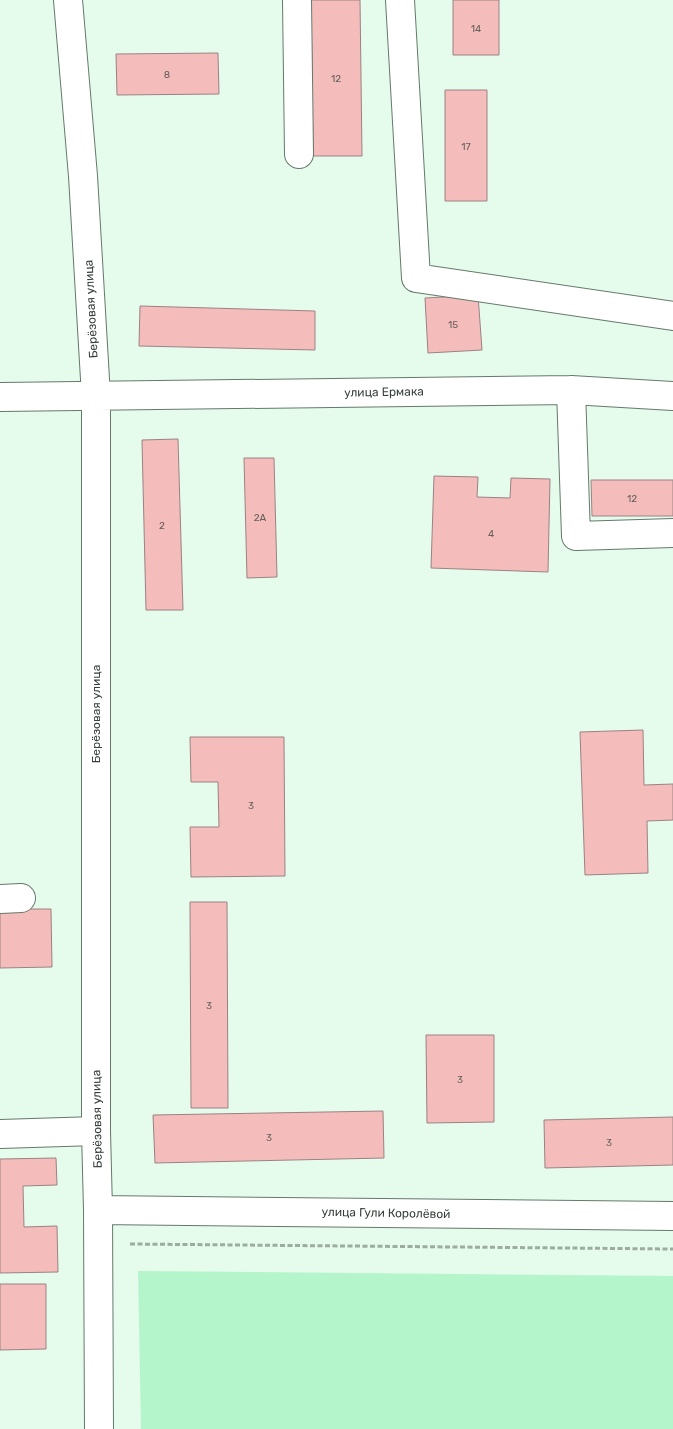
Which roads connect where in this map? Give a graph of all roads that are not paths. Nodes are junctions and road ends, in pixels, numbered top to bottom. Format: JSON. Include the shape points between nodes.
{"nodes":[{"id":1,"x":68,"y":0,"type":"edge"},
{"id":2,"x":298,"y":0,"type":"edge"},
{"id":3,"x":400,"y":0,"type":"edge"},
{"id":4,"x":299,"y":154,"type":"dead end"},
{"id":5,"x":673,"y":316,"type":"edge"},
{"id":6,"x":571,"y":390,"type":"junction"},
{"id":7,"x":96,"y":396,"type":"junction"},
{"id":8,"x":673,"y":396,"type":"edge"},
{"id":9,"x":0,"y":397,"type":"edge"},
{"id":10,"x":673,"y":533,"type":"edge"},
{"id":11,"x":96,"y":1131,"type":"junction"},
{"id":12,"x":0,"y":1134,"type":"edge"},
{"id":13,"x":98,"y":1210,"type":"junction"},
{"id":14,"x":673,"y":1216,"type":"edge"},
{"id":15,"x":99,"y":1429,"type":"edge"}],
"edges":[{"from":1,"to":7,"type":"street","name":"Берёзовая улица","via":[[83,176]]},
{"from":2,"to":4,"type":"street"},
{"from":3,"to":5,"type":"street","via":[[416,278]]},
{"from":6,"to":7,"type":"street","name":"улица Ермака"},
{"from":6,"to":8,"type":"street","name":"улица Ермака"},
{"from":6,"to":10,"type":"street","via":[[576,536]]},
{"from":7,"to":9,"type":"street","name":"улица Ермака"},
{"from":7,"to":11,"type":"street","name":"Берёзовая улица"},
{"from":11,"to":12,"type":"street"},
{"from":11,"to":13,"type":"street","name":"Берёзовая улица"},
{"from":13,"to":14,"type":"street","name":"улица Гули Королёвой"},
{"from":13,"to":15,"type":"street","name":"Берёзовая улица"}]}
